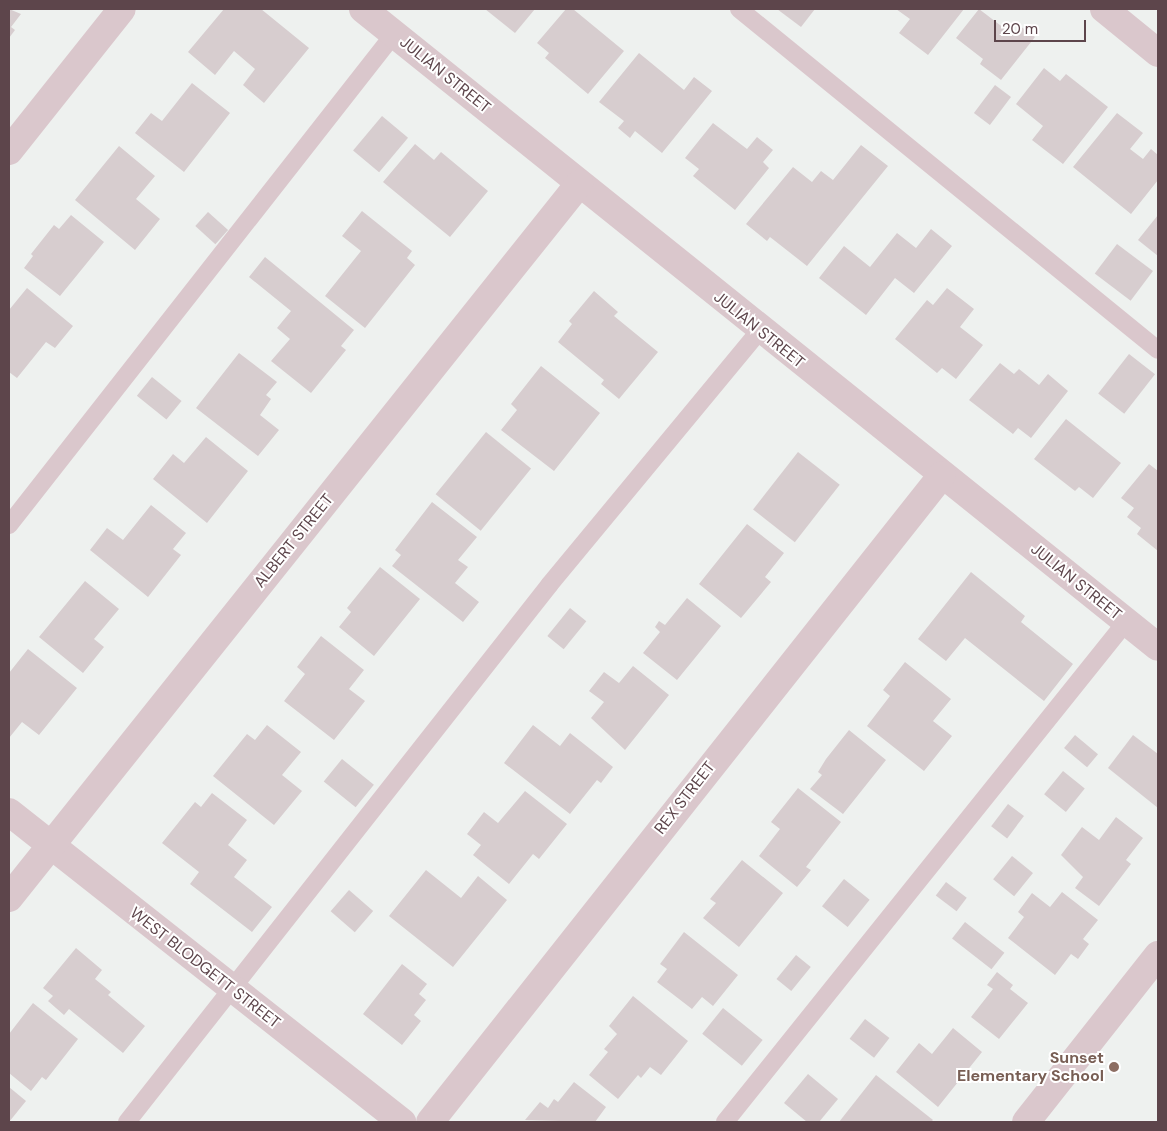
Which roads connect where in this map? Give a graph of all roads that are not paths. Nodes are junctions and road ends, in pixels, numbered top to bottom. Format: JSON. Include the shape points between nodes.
{"nodes":[{"id":1,"x":122,"y":9,"type":"edge"},
{"id":2,"x":363,"y":9,"type":"edge"},
{"id":3,"x":739,"y":9,"type":"edge"},
{"id":4,"x":1104,"y":9,"type":"edge"},
{"id":5,"x":394,"y":34,"type":"junction"},
{"id":6,"x":1158,"y":53,"type":"edge"},
{"id":7,"x":9,"y":151,"type":"edge"},
{"id":8,"x":579,"y":184,"type":"junction"},
{"id":9,"x":760,"y":330,"type":"junction"},
{"id":10,"x":1158,"y":350,"type":"edge"},
{"id":11,"x":942,"y":475,"type":"junction"},
{"id":12,"x":9,"y":525,"type":"edge"},
{"id":13,"x":1126,"y":622,"type":"junction"},
{"id":14,"x":1158,"y":648,"type":"edge"},
{"id":15,"x":9,"y":812,"type":"edge"},
{"id":16,"x":50,"y":845,"type":"junction"},
{"id":17,"x":9,"y":898,"type":"edge"},
{"id":18,"x":1158,"y":955,"type":"edge"},
{"id":19,"x":233,"y":991,"type":"junction"},
{"id":20,"x":128,"y":1122,"type":"edge"},
{"id":21,"x":402,"y":1122,"type":"edge"},
{"id":22,"x":430,"y":1122,"type":"edge"},
{"id":23,"x":725,"y":1122,"type":"edge"},
{"id":24,"x":1026,"y":1122,"type":"edge"}],
"edges":[{"from":1,"to":7,"type":"street"},
{"from":2,"to":5,"type":"street","name":"JULIAN STREET"},
{"from":3,"to":10,"type":"lane"},
{"from":4,"to":6,"type":"street"},
{"from":5,"to":8,"type":"street","name":"JULIAN STREET"},
{"from":5,"to":12,"type":"lane"},
{"from":8,"to":9,"type":"street","name":"JULIAN STREET"},
{"from":8,"to":16,"type":"street","name":"ALBERT STREET"},
{"from":9,"to":11,"type":"street","name":"JULIAN STREET"},
{"from":9,"to":19,"type":"lane","via":[[550,584]]},
{"from":11,"to":13,"type":"street","name":"JULIAN STREET"},
{"from":11,"to":22,"type":"street","name":"REX STREET"},
{"from":13,"to":14,"type":"street","name":"JULIAN STREET"},
{"from":13,"to":23,"type":"lane"},
{"from":15,"to":16,"type":"street","name":"WEST BLODGETT STREET"},
{"from":16,"to":17,"type":"street","name":"ALBERT STREET"},
{"from":16,"to":19,"type":"street","name":"WEST BLODGETT STREET"},
{"from":18,"to":24,"type":"street"},
{"from":19,"to":20,"type":"lane"},
{"from":19,"to":21,"type":"street","name":"WEST BLODGETT STREET"}]}
